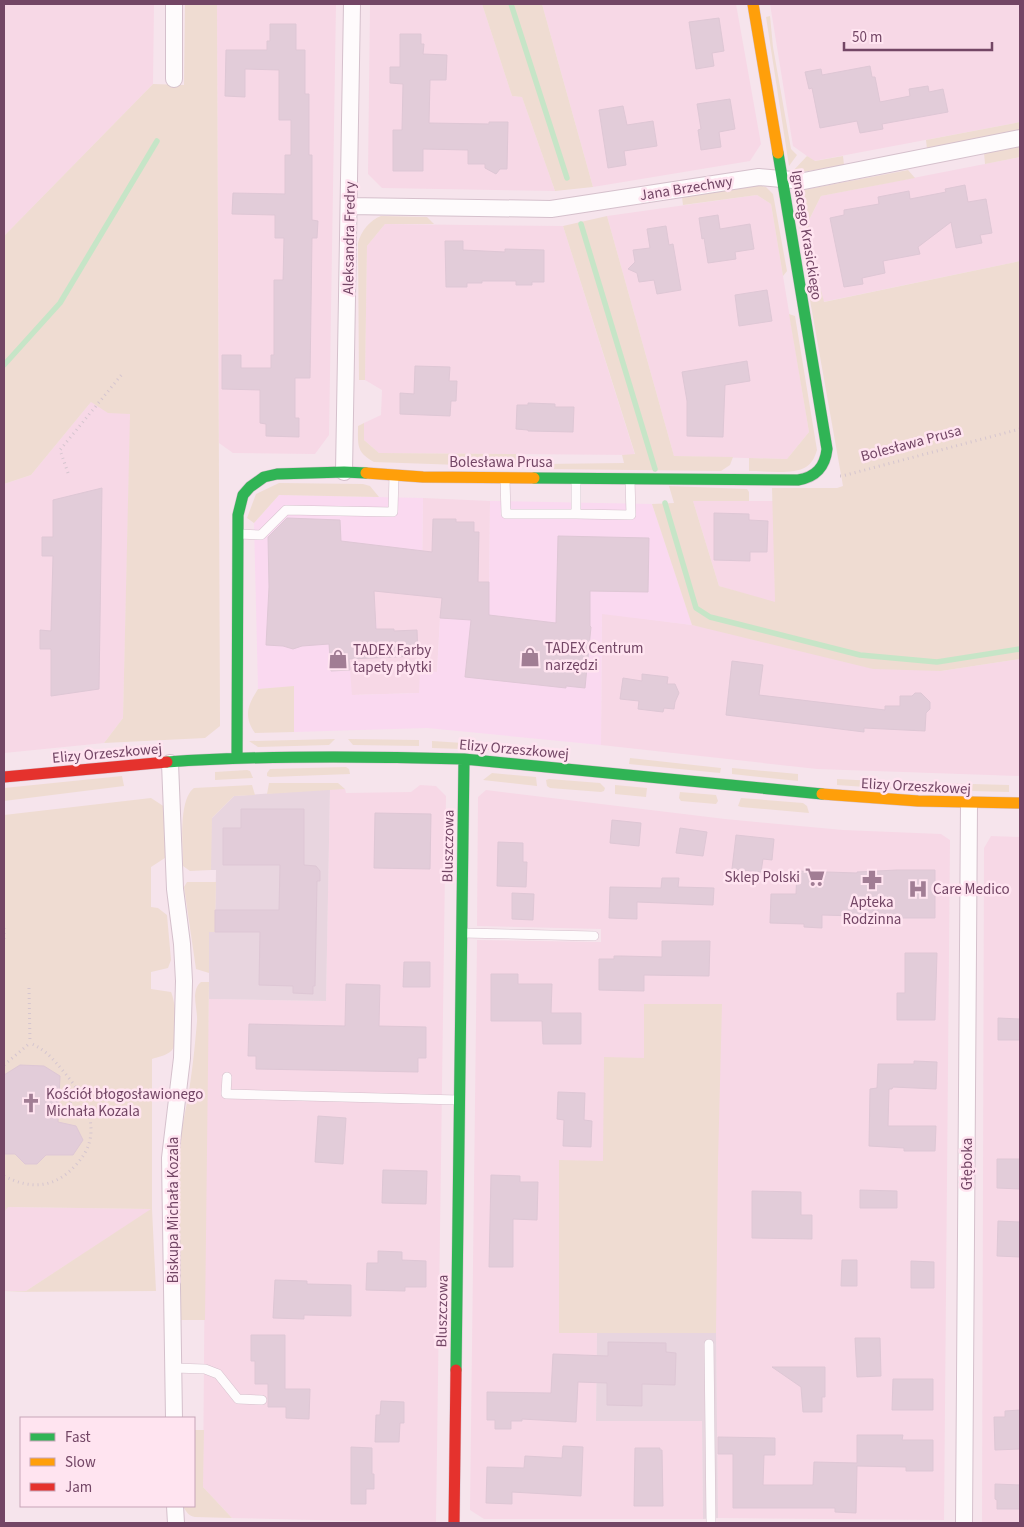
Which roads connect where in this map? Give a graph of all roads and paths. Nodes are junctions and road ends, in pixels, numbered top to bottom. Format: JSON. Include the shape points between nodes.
{"nodes":[{"id":1,"x":174,"y":4,"type":"edge"},
{"id":2,"x":352,"y":4,"type":"edge"},
{"id":3,"x":753,"y":4,"type":"edge"},
{"id":4,"x":174,"y":79,"type":"dead end"},
{"id":5,"x":1020,"y":138,"type":"edge"},
{"id":6,"x":782,"y":179,"type":"junction"},
{"id":7,"x":349,"y":206,"type":"junction"},
{"id":8,"x":124,"y":373,"type":"dead end"},
{"id":9,"x":1020,"y":429,"type":"edge"},
{"id":10,"x":820,"y":470,"type":"junction"},
{"id":11,"x":344,"y":472,"type":"junction"},
{"id":12,"x":68,"y":473,"type":"dead end"},
{"id":13,"x":394,"y":475,"type":"junction"},
{"id":14,"x":505,"y":477,"type":"junction"},
{"id":15,"x":576,"y":478,"type":"junction"},
{"id":16,"x":630,"y":478,"type":"junction"},
{"id":17,"x":576,"y":514,"type":"junction"},
{"id":18,"x":238,"y":534,"type":"junction"},
{"id":19,"x":237,"y":758,"type":"junction"},
{"id":20,"x":464,"y":760,"type":"junction"},
{"id":21,"x":170,"y":763,"type":"junction"},
{"id":22,"x":4,"y":777,"type":"edge"},
{"id":23,"x":1020,"y":803,"type":"edge"},
{"id":24,"x":970,"y":804,"type":"junction"},
{"id":25,"x":4,"y":928,"type":"edge"},
{"id":26,"x":462,"y":933,"type":"junction"},
{"id":27,"x":594,"y":936,"type":"dead end"},
{"id":28,"x":4,"y":942,"type":"edge"},
{"id":29,"x":29,"y":988,"type":"dead end"},
{"id":30,"x":30,"y":1043,"type":"junction"},
{"id":31,"x":4,"y":1065,"type":"edge"},
{"id":32,"x":226,"y":1077,"type":"dead end"},
{"id":33,"x":79,"y":1089,"type":"junction"},
{"id":34,"x":460,"y":1100,"type":"junction"},
{"id":35,"x":63,"y":1116,"type":"dead end"},
{"id":36,"x":4,"y":1176,"type":"edge"},
{"id":37,"x":709,"y":1344,"type":"dead end"},
{"id":38,"x":174,"y":1368,"type":"junction"},
{"id":39,"x":262,"y":1400,"type":"dead end"},
{"id":40,"x":174,"y":1417,"type":"edge"},
{"id":41,"x":175,"y":1507,"type":"edge"},
{"id":42,"x":176,"y":1523,"type":"edge"},
{"id":43,"x":454,"y":1523,"type":"edge"},
{"id":44,"x":712,"y":1523,"type":"edge"},
{"id":45,"x":964,"y":1523,"type":"edge"}],
"edges":[{"from":1,"to":4,"type":"street"},
{"from":2,"to":7,"type":"street","name":"Aleksandra Fredry"},
{"from":3,"to":6,"type":"street","name":"Ignacego Krasickiego"},
{"from":5,"to":6,"type":"street","name":"Jana Brzechwy","via":[[804,181]]},
{"from":6,"to":7,"type":"street","name":"Jana Brzechwy","via":[[759,177],[551,208]]},
{"from":6,"to":10,"type":"street","name":"Ignacego Krasickiego","via":[[827,449]]},
{"from":7,"to":11,"type":"street","name":"Aleksandra Fredry"},
{"from":8,"to":12,"type":"path","via":[[60,450]]},
{"from":9,"to":10,"type":"path","name":"Bolesława Prusa","via":[[842,476]]},
{"from":10,"to":16,"type":"street","name":"Bolesława Prusa","via":[[809,479],[798,480]]},
{"from":11,"to":13,"type":"street","name":"Bolesława Prusa"},
{"from":11,"to":18,"type":"street","name":"Bolesława Prusa","via":[[277,474],[255,482],[243,495],[240,504]]},
{"from":13,"to":14,"type":"street","name":"Bolesława Prusa"},
{"from":13,"to":18,"type":"lane","via":[[393,512],[286,510],[261,535]]},
{"from":14,"to":15,"type":"street","name":"Bolesława Prusa"},
{"from":14,"to":17,"type":"lane","via":[[506,514]]},
{"from":15,"to":16,"type":"street","name":"Bolesława Prusa"},
{"from":15,"to":17,"type":"lane"},
{"from":16,"to":17,"type":"lane","via":[[631,515]]},
{"from":18,"to":19,"type":"street","name":"Bolesława Prusa"},
{"from":19,"to":20,"type":"street","name":"Elizy Orzeszkowej","via":[[358,756]]},
{"from":19,"to":21,"type":"street","name":"Elizy Orzeszkowej"},
{"from":20,"to":24,"type":"street","name":"Elizy Orzeszkowej","via":[[816,794]]},
{"from":20,"to":26,"type":"street","name":"Bluszczowa"},
{"from":21,"to":22,"type":"street","name":"Elizy Orzeszkowej"},
{"from":21,"to":38,"type":"street","name":"Biskupa Michała Kozala","via":[[175,889],[184,981],[182,1058],[170,1158]]},
{"from":23,"to":24,"type":"street","name":"Elizy Orzeszkowej"},
{"from":24,"to":45,"type":"street","name":"Głęboka"},
{"from":25,"to":28,"type":"path"},
{"from":26,"to":27,"type":"lane"},
{"from":26,"to":34,"type":"street","name":"Bluszczowa"},
{"from":29,"to":30,"type":"path"},
{"from":30,"to":31,"type":"path"},
{"from":30,"to":33,"type":"path","via":[[43,1048]]},
{"from":32,"to":34,"type":"lane","via":[[226,1094]]},
{"from":33,"to":35,"type":"path"},
{"from":33,"to":36,"type":"path","via":[[92,1132],[89,1146],[80,1160],[64,1176],[48,1183],[20,1184]]},
{"from":34,"to":43,"type":"street","name":"Bluszczowa"},
{"from":37,"to":44,"type":"lane"},
{"from":38,"to":39,"type":"lane","via":[[218,1374],[238,1400]]},
{"from":38,"to":40,"type":"street","name":"Biskupa Michała Kozala"},
{"from":41,"to":42,"type":"street"}]}
